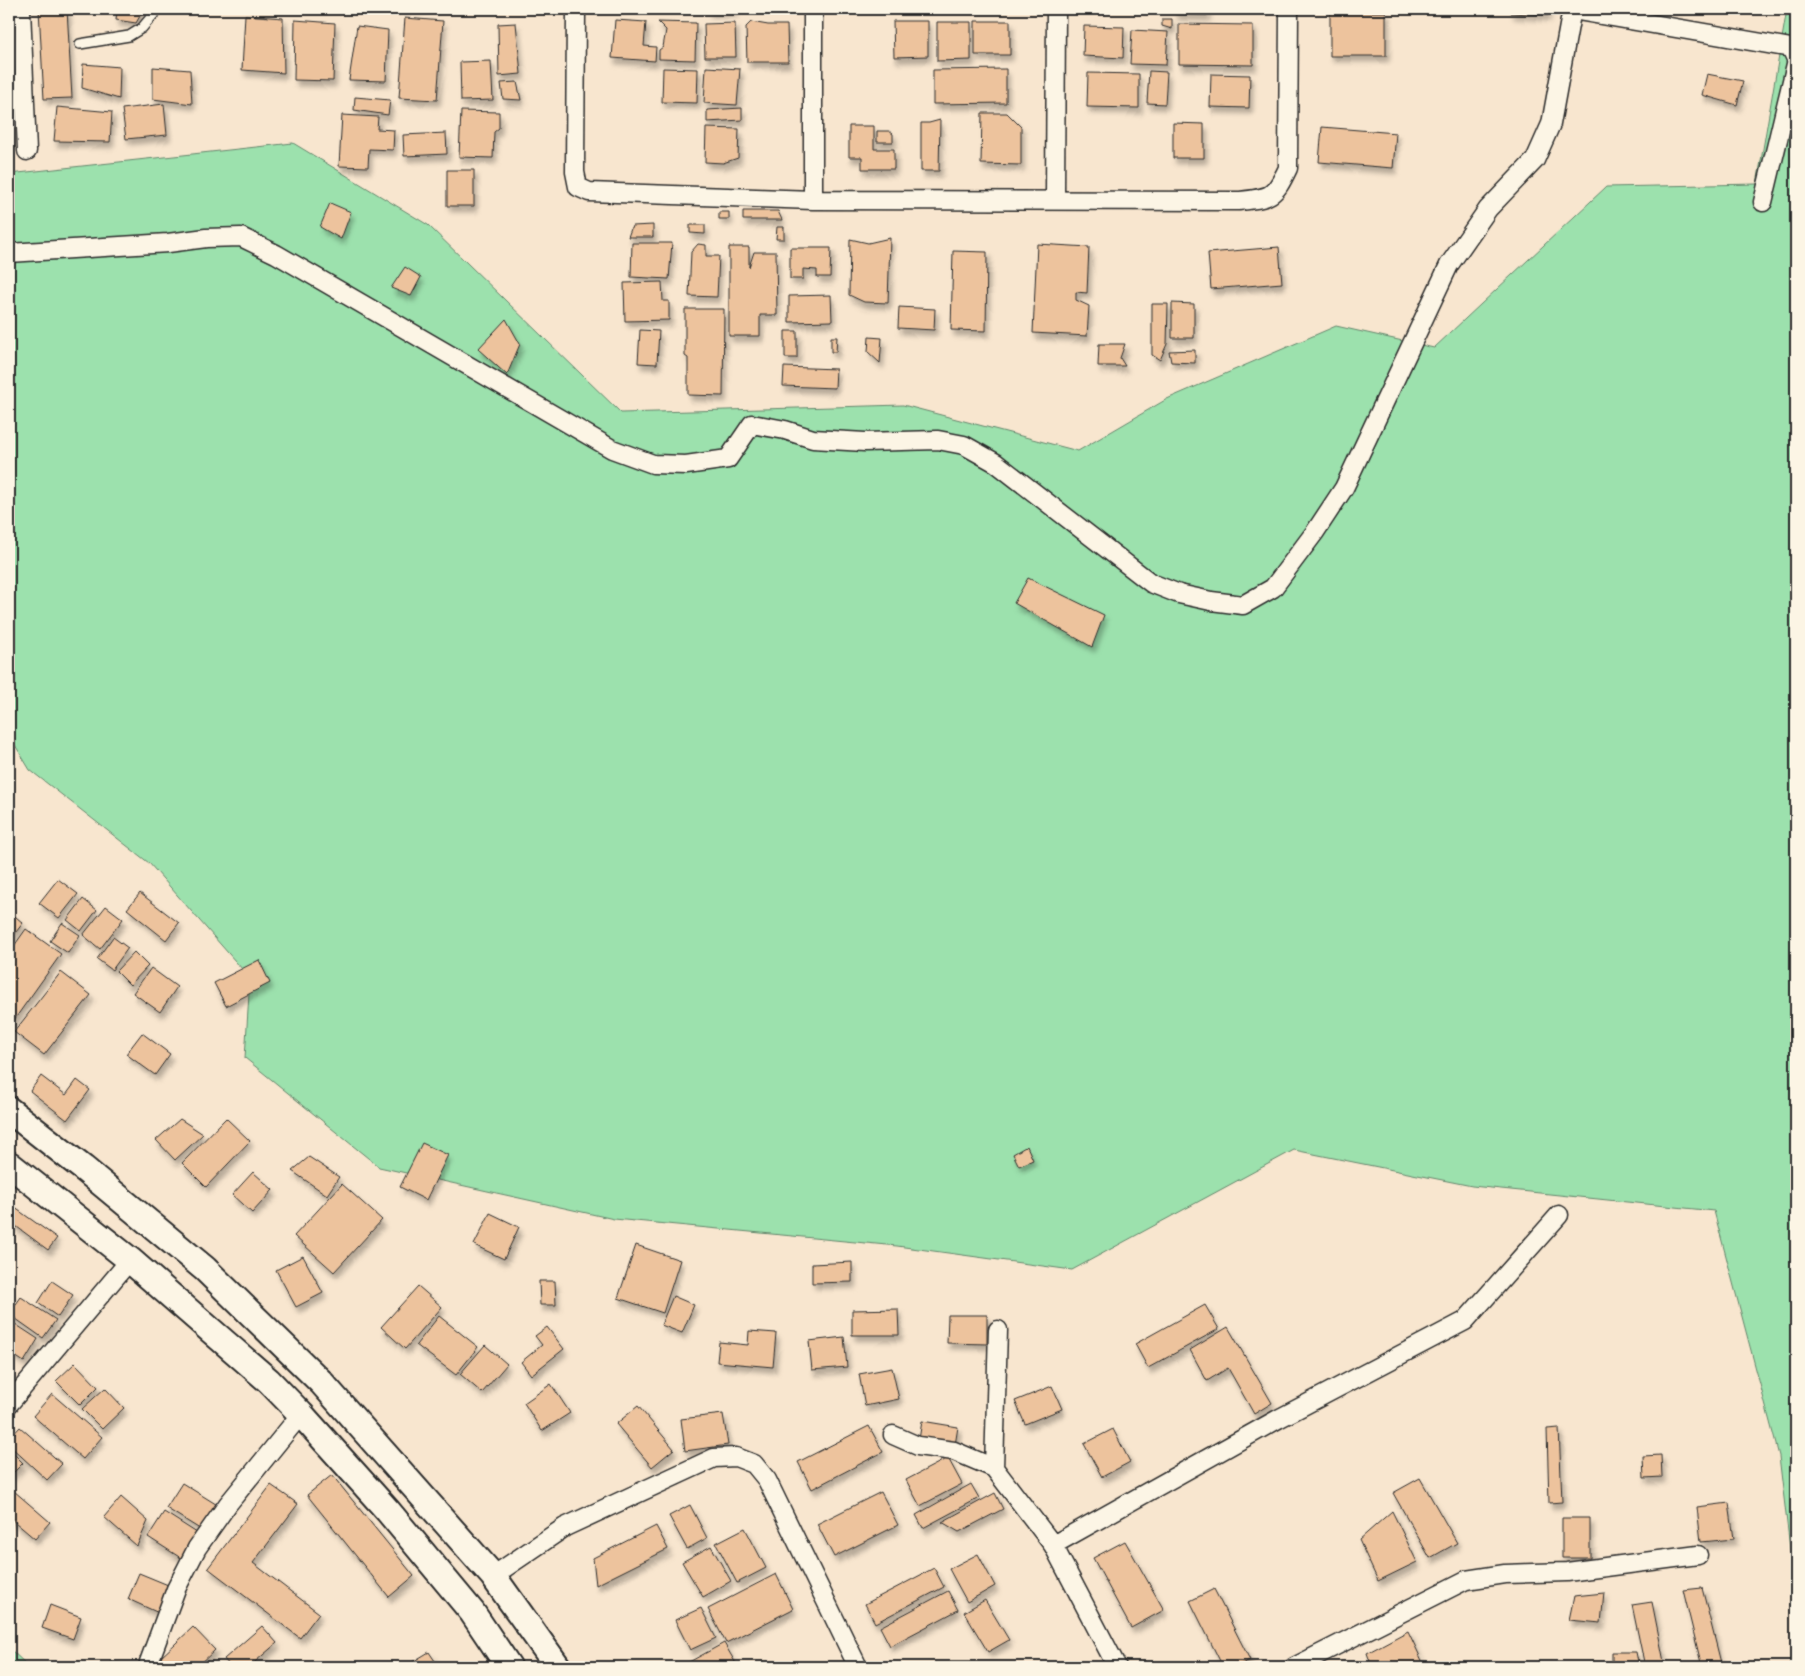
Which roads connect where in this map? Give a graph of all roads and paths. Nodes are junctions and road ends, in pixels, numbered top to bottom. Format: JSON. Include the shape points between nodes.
{"nodes":[{"id":1,"x":20,"y":9,"type":"edge"},
{"id":2,"x":158,"y":9,"type":"edge"},
{"id":3,"x":576,"y":9,"type":"edge"},
{"id":4,"x":813,"y":9,"type":"edge"},
{"id":5,"x":1056,"y":9,"type":"edge"},
{"id":6,"x":1289,"y":9,"type":"edge"},
{"id":7,"x":1572,"y":9,"type":"edge"},
{"id":8,"x":80,"y":44,"type":"dead end"},
{"id":9,"x":1796,"y":59,"type":"edge"},
{"id":10,"x":1796,"y":64,"type":"edge"},
{"id":11,"x":27,"y":151,"type":"dead end"},
{"id":12,"x":813,"y":200,"type":"junction"},
{"id":13,"x":1055,"y":200,"type":"junction"},
{"id":14,"x":1763,"y":202,"type":"dead end"},
{"id":15,"x":9,"y":253,"type":"edge"},
{"id":16,"x":9,"y":1110,"type":"edge"},
{"id":17,"x":9,"y":1164,"type":"edge"},
{"id":18,"x":1559,"y":1215,"type":"dead end"},
{"id":19,"x":130,"y":1260,"type":"junction"},
{"id":20,"x":998,"y":1330,"type":"dead end"},
{"id":21,"x":9,"y":1404,"type":"edge"},
{"id":22,"x":301,"y":1414,"type":"junction"},
{"id":23,"x":893,"y":1434,"type":"dead end"},
{"id":24,"x":994,"y":1468,"type":"junction"},
{"id":25,"x":1053,"y":1545,"type":"junction"},
{"id":26,"x":1698,"y":1554,"type":"dead end"},
{"id":27,"x":492,"y":1576,"type":"junction"},
{"id":28,"x":149,"y":1662,"type":"dead end"},
{"id":29,"x":509,"y":1667,"type":"edge"},
{"id":30,"x":558,"y":1667,"type":"edge"},
{"id":31,"x":858,"y":1667,"type":"edge"},
{"id":32,"x":1117,"y":1667,"type":"edge"},
{"id":33,"x":1294,"y":1667,"type":"edge"}],
"edges":[{"from":1,"to":11,"type":"street"},
{"from":2,"to":8,"type":"lane","via":[[142,28],[129,36]]},
{"from":3,"to":12,"type":"street","via":[[575,172],[578,186],[588,192]]},
{"from":4,"to":12,"type":"street"},
{"from":5,"to":13,"type":"street"},
{"from":6,"to":13,"type":"street","via":[[1288,168],[1279,186],[1265,199]]},
{"from":7,"to":9,"type":"street","via":[[1791,48]]},
{"from":7,"to":15,"type":"street","via":[[1551,124],[1536,160],[1488,209],[1449,265],[1344,488],[1273,588],[1243,605],[1187,595],[1151,583],[996,463],[964,445],[938,440],[865,442],[813,439],[752,424],[728,459],[686,465],[653,464],[620,452],[276,254],[241,238]]},
{"from":10,"to":14,"type":"street"},
{"from":12,"to":13,"type":"street"},
{"from":16,"to":27,"type":"street","via":[[205,1269],[321,1382]]},
{"from":17,"to":19,"type":"street"},
{"from":18,"to":25,"type":"street","via":[[1465,1321],[1278,1419]]},
{"from":19,"to":21,"type":"street"},
{"from":19,"to":22,"type":"street","via":[[269,1381]]},
{"from":20,"to":24,"type":"street"},
{"from":22,"to":28,"type":"street","via":[[197,1548],[176,1589]]},
{"from":22,"to":29,"type":"street","via":[[472,1612]]},
{"from":23,"to":24,"type":"street","via":[[918,1446],[954,1451]]},
{"from":24,"to":25,"type":"street"},
{"from":25,"to":32,"type":"street"},
{"from":26,"to":33,"type":"street","via":[[1567,1572],[1505,1574],[1466,1580]]},
{"from":27,"to":30,"type":"street"},
{"from":27,"to":31,"type":"street","via":[[565,1527],[714,1458],[736,1457],[754,1464],[767,1480]]}]}
